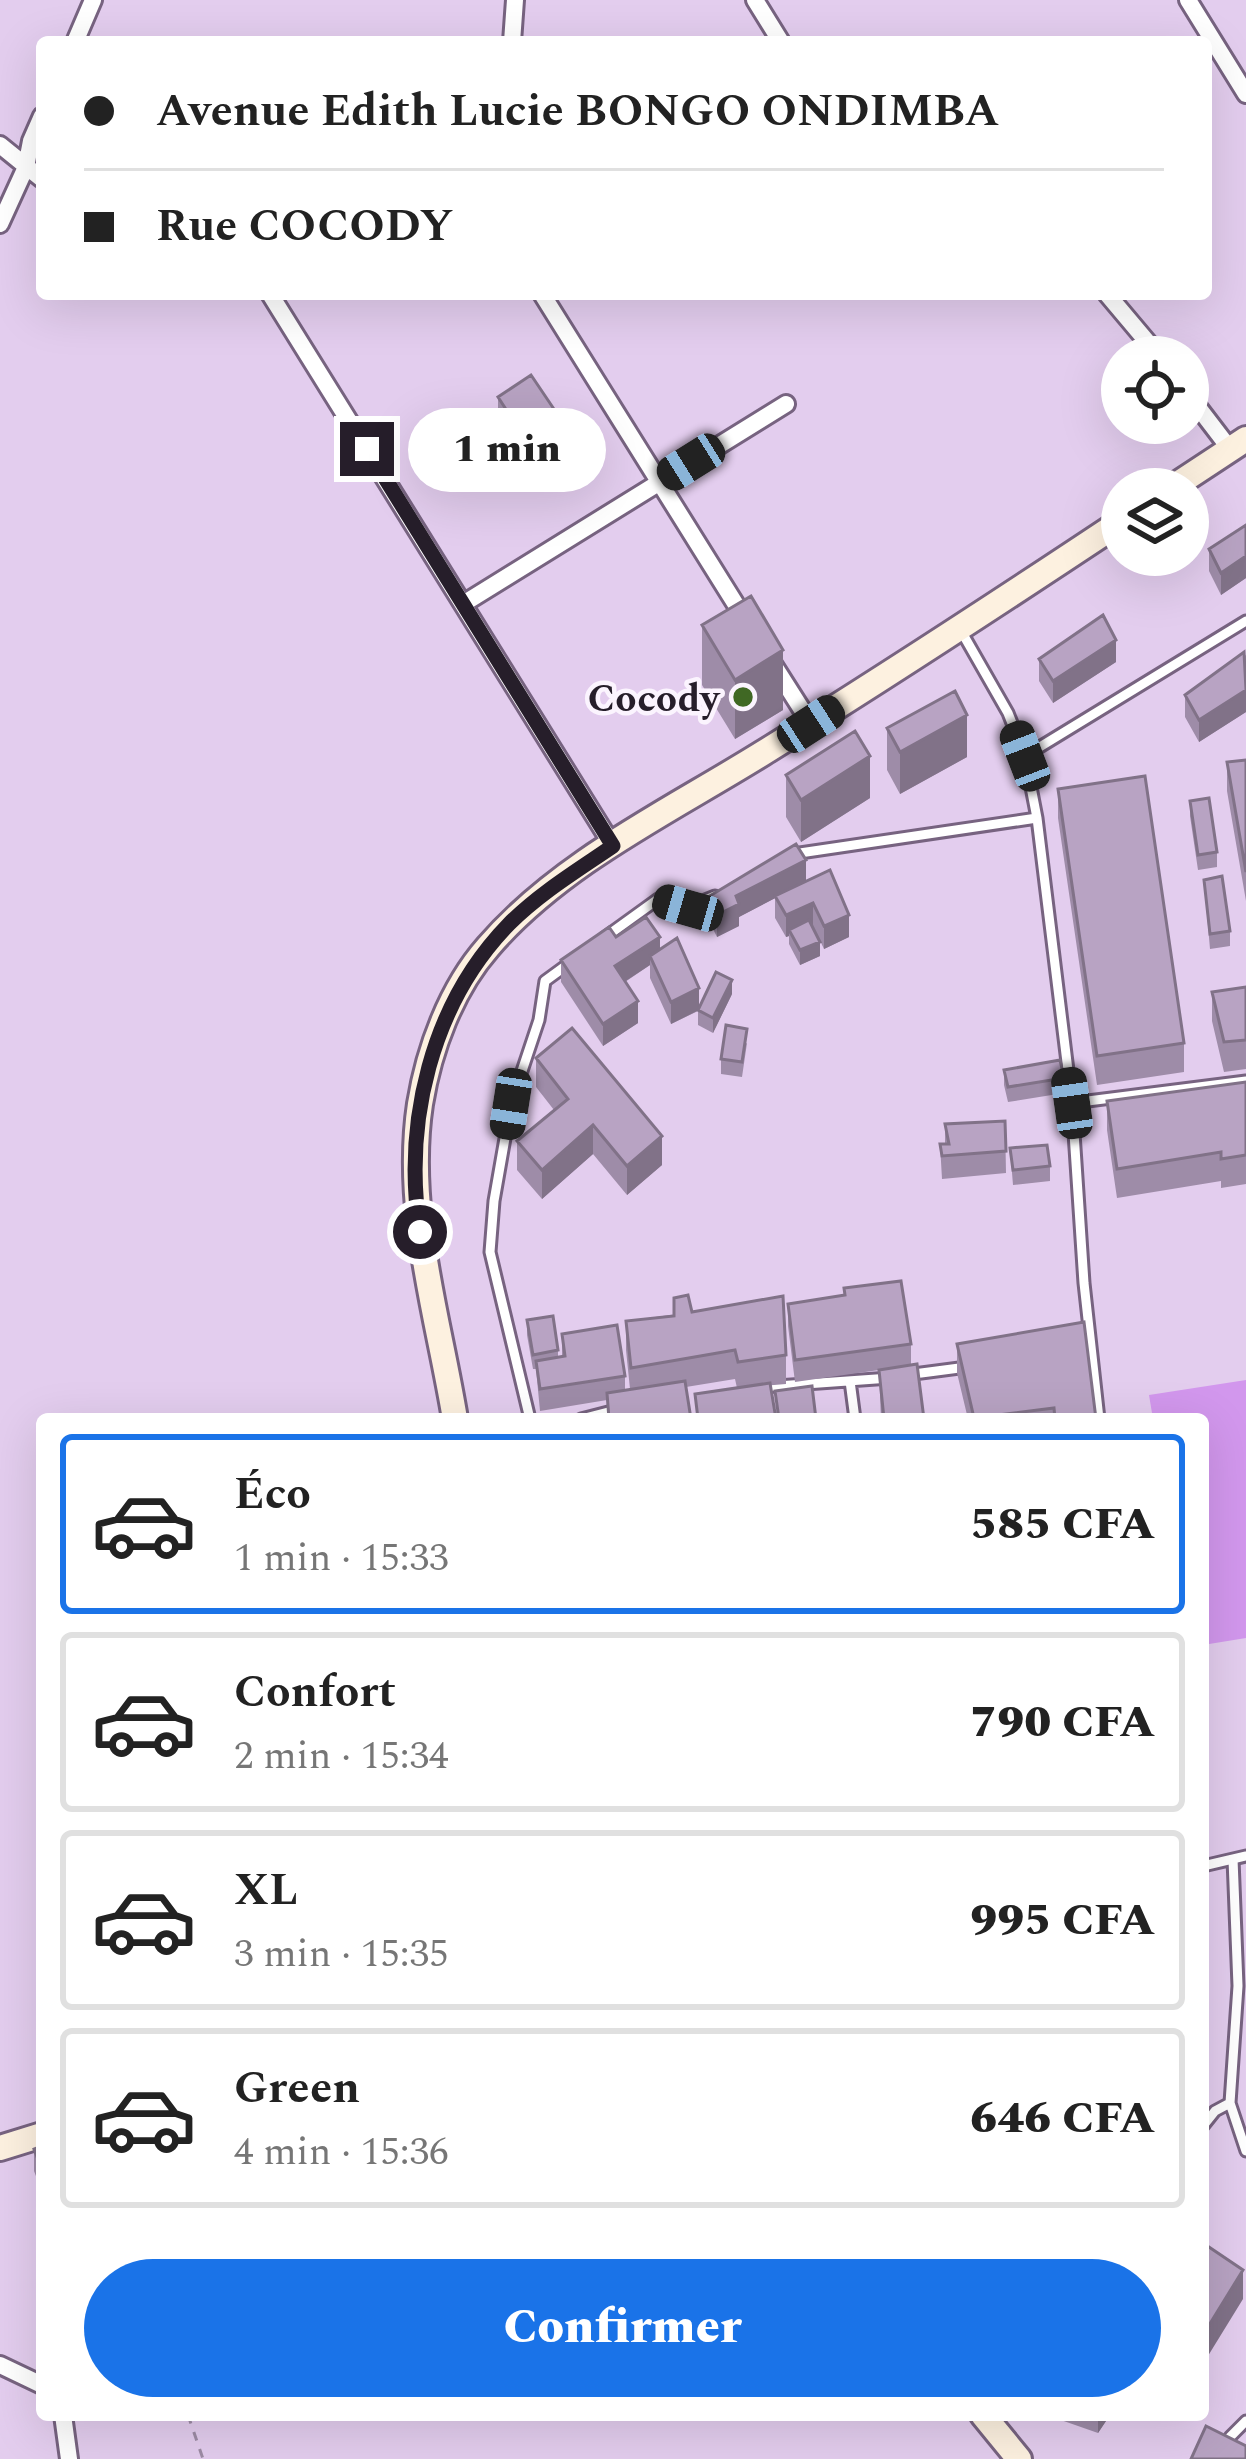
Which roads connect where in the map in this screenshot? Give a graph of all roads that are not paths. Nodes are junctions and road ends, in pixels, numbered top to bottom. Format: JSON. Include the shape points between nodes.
{"nodes":[{"id":1,"x":93,"y":0,"type":"edge"},
{"id":2,"x":515,"y":0,"type":"edge"},
{"id":3,"x":755,"y":0,"type":"edge"},
{"id":4,"x":1187,"y":0,"type":"edge"},
{"id":5,"x":78,"y":36,"type":"edge"},
{"id":6,"x":512,"y":36,"type":"edge"},
{"id":7,"x":777,"y":36,"type":"edge"},
{"id":8,"x":1210,"y":36,"type":"edge"},
{"id":9,"x":1212,"y":40,"type":"edge"},
{"id":10,"x":1246,"y":94,"type":"edge"},
{"id":11,"x":36,"y":130,"type":"edge"},
{"id":12,"x":0,"y":145,"type":"edge"},
{"id":13,"x":34,"y":173,"type":"edge"},
{"id":14,"x":0,"y":224,"type":"edge"},
{"id":15,"x":274,"y":300,"type":"edge"},
{"id":16,"x":546,"y":300,"type":"edge"},
{"id":17,"x":1112,"y":300,"type":"edge"},
{"id":18,"x":1142,"y":336,"type":"edge"},
{"id":19,"x":786,"y":404,"type":"dead end"},
{"id":20,"x":1209,"y":415,"type":"edge"},
{"id":21,"x":1238,"y":444,"type":"edge"},
{"id":22,"x":1202,"y":468,"type":"edge"},
{"id":23,"x":659,"y":482,"type":"junction"},
{"id":24,"x":1101,"y":535,"type":"edge"},
{"id":25,"x":463,"y":604,"type":"junction"},
{"id":26,"x":1246,"y":621,"type":"edge"},
{"id":27,"x":960,"y":628,"type":"junction"},
{"id":28,"x":811,"y":724,"type":"junction"},
{"id":29,"x":1025,"y":756,"type":"junction"},
{"id":30,"x":1037,"y":818,"type":"junction"},
{"id":31,"x":613,"y":846,"type":"junction"},
{"id":32,"x":778,"y":863,"type":"edge"},
{"id":33,"x":727,"y":891,"type":"edge"},
{"id":34,"x":602,"y":940,"type":"edge"},
{"id":35,"x":583,"y":953,"type":"edge"},
{"id":36,"x":1246,"y":1082,"type":"edge"},
{"id":37,"x":1072,"y":1103,"type":"junction"},
{"id":38,"x":978,"y":1365,"type":"edge"},
{"id":39,"x":850,"y":1382,"type":"junction"},
{"id":40,"x":754,"y":1389,"type":"edge"},
{"id":41,"x":632,"y":1407,"type":"edge"},
{"id":42,"x":453,"y":1413,"type":"edge"},
{"id":43,"x":529,"y":1413,"type":"edge"},
{"id":44,"x":596,"y":1413,"type":"edge"},
{"id":45,"x":854,"y":1413,"type":"edge"},
{"id":46,"x":1098,"y":1413,"type":"edge"},
{"id":47,"x":1246,"y":1856,"type":"edge"},
{"id":48,"x":1233,"y":1859,"type":"junction"},
{"id":49,"x":1209,"y":1865,"type":"edge"},
{"id":50,"x":1230,"y":2103,"type":"junction"},
{"id":51,"x":1209,"y":2118,"type":"edge"},
{"id":52,"x":36,"y":2137,"type":"edge"},
{"id":53,"x":0,"y":2148,"type":"edge"},
{"id":54,"x":1246,"y":2151,"type":"edge"},
{"id":55,"x":0,"y":2366,"type":"edge"},
{"id":56,"x":36,"y":2382,"type":"edge"},
{"id":57,"x":64,"y":2421,"type":"edge"},
{"id":58,"x":988,"y":2421,"type":"edge"},
{"id":59,"x":1246,"y":2421,"type":"edge"},
{"id":60,"x":1229,"y":2438,"type":"edge"},
{"id":61,"x":69,"y":2459,"type":"edge"},
{"id":62,"x":1019,"y":2459,"type":"edge"}],
"edges":[{"from":1,"to":5,"type":"street"},
{"from":2,"to":6,"type":"street"},
{"from":3,"to":7,"type":"street"},
{"from":4,"to":8,"type":"street"},
{"from":9,"to":10,"type":"street"},
{"from":11,"to":13,"type":"street"},
{"from":12,"to":13,"type":"street"},
{"from":13,"to":14,"type":"street"},
{"from":15,"to":25,"type":"street"},
{"from":16,"to":23,"type":"street"},
{"from":17,"to":18,"type":"street"},
{"from":19,"to":23,"type":"street"},
{"from":20,"to":21,"type":"street"},
{"from":21,"to":22,"type":"main road"},
{"from":23,"to":25,"type":"street"},
{"from":23,"to":28,"type":"street"},
{"from":24,"to":27,"type":"main road"},
{"from":25,"to":31,"type":"street"},
{"from":26,"to":29,"type":"lane"},
{"from":27,"to":28,"type":"main road"},
{"from":27,"to":29,"type":"lane"},
{"from":28,"to":31,"type":"main road"},
{"from":29,"to":30,"type":"lane"},
{"from":30,"to":32,"type":"lane","via":[[795,853]]},
{"from":30,"to":37,"type":"lane"},
{"from":31,"to":42,"type":"main road","via":[[539,897],[484,951],[433,1048],[416,1202]]},
{"from":33,"to":34,"type":"lane","via":[[688,908],[658,899]]},
{"from":35,"to":43,"type":"lane","via":[[545,981],[494,1201],[490,1252]]},
{"from":36,"to":37,"type":"lane"},
{"from":37,"to":46,"type":"lane"},
{"from":38,"to":39,"type":"lane"},
{"from":39,"to":40,"type":"lane"},
{"from":39,"to":45,"type":"lane"},
{"from":41,"to":44,"type":"lane"},
{"from":47,"to":48,"type":"lane"},
{"from":48,"to":49,"type":"lane"},
{"from":48,"to":50,"type":"lane","via":[[1238,1986]]},
{"from":50,"to":51,"type":"lane"},
{"from":50,"to":54,"type":"lane"},
{"from":52,"to":53,"type":"main road"},
{"from":55,"to":56,"type":"street"},
{"from":57,"to":61,"type":"street"},
{"from":58,"to":62,"type":"main road"},
{"from":59,"to":60,"type":"lane"}]}
